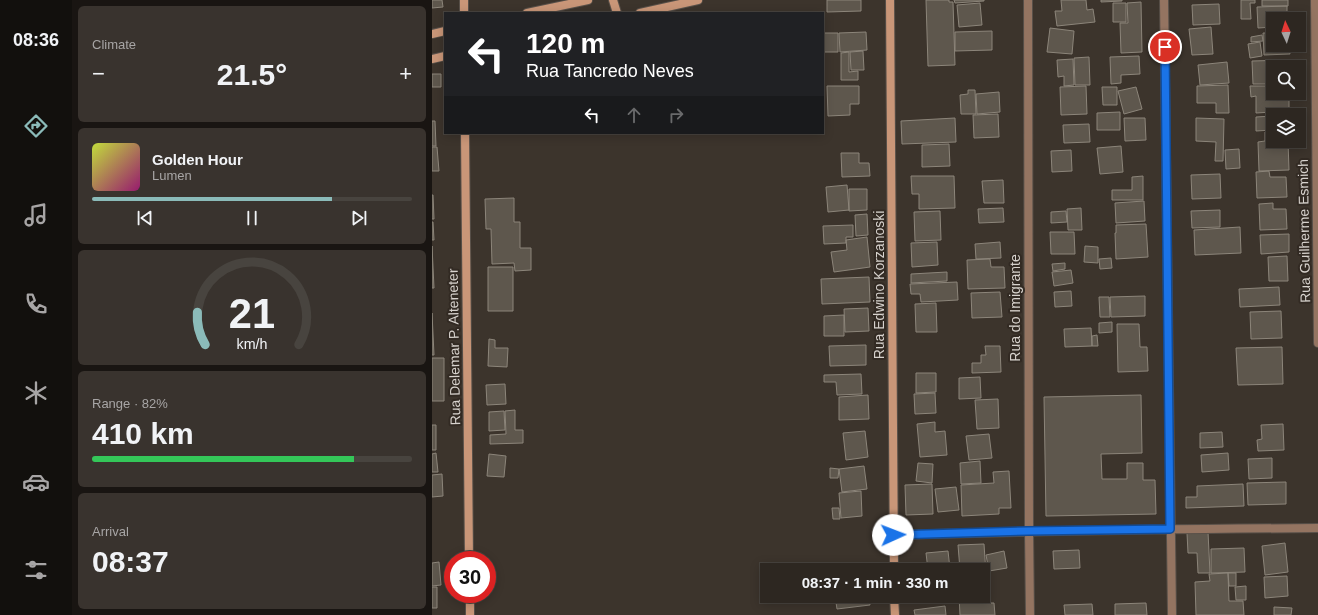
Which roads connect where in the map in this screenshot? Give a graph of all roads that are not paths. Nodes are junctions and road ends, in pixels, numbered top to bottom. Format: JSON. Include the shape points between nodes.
{"nodes":[{"id":1,"x":464,"y":0,"type":"edge"},
{"id":2,"x":588,"y":0,"type":"edge"},
{"id":3,"x":613,"y":0,"type":"edge"},
{"id":4,"x":698,"y":0,"type":"edge"},
{"id":5,"x":890,"y":0,"type":"edge"},
{"id":6,"x":1028,"y":0,"type":"edge"},
{"id":7,"x":1164,"y":0,"type":"edge"},
{"id":8,"x":1315,"y":0,"type":"edge"},
{"id":9,"x":464,"y":12,"type":"edge"},
{"id":10,"x":532,"y":12,"type":"edge"},
{"id":11,"x":617,"y":12,"type":"edge"},
{"id":12,"x":644,"y":12,"type":"edge"},
{"id":13,"x":444,"y":31,"type":"edge"},
{"id":14,"x":432,"y":34,"type":"edge"},
{"id":15,"x":444,"y":56,"type":"edge"},
{"id":16,"x":432,"y":59,"type":"edge"},
{"id":17,"x":465,"y":134,"type":"edge"},
{"id":18,"x":1318,"y":343,"type":"edge"},
{"id":19,"x":1318,"y":528,"type":"edge"},
{"id":20,"x":1170,"y":529,"type":"junction"},
{"id":21,"x":1028,"y":531,"type":"junction"},
{"id":22,"x":893,"y":535,"type":"junction"},
{"id":23,"x":469,"y":551,"type":"edge"},
{"id":24,"x":894,"y":563,"type":"edge"},
{"id":25,"x":470,"y":603,"type":"edge"},
{"id":26,"x":894,"y":603,"type":"edge"},
{"id":27,"x":470,"y":615,"type":"edge"},
{"id":28,"x":895,"y":615,"type":"edge"},
{"id":29,"x":1030,"y":615,"type":"edge"},
{"id":30,"x":1172,"y":615,"type":"edge"}],
"edges":[{"from":1,"to":9,"type":"street"},
{"from":2,"to":10,"type":"street"},
{"from":3,"to":11,"type":"street"},
{"from":4,"to":12,"type":"street"},
{"from":5,"to":22,"type":"street","name":"Rua Edwino Korzanoski"},
{"from":6,"to":21,"type":"street","name":"Rua do Imigrante"},
{"from":7,"to":20,"type":"street"},
{"from":8,"to":18,"type":"street","name":"Rua Guilherme Esmich"},
{"from":13,"to":14,"type":"street"},
{"from":15,"to":16,"type":"street"},
{"from":17,"to":23,"type":"street","name":"Rua Delemar P. Alteneter"},
{"from":19,"to":20,"type":"street"},
{"from":20,"to":21,"type":"street"},
{"from":20,"to":30,"type":"street"},
{"from":21,"to":22,"type":"street"},
{"from":21,"to":29,"type":"street","name":"Rua do Imigrante"},
{"from":22,"to":24,"type":"street","name":"Rua Edwino Korzanoski"},
{"from":25,"to":27,"type":"street"},
{"from":26,"to":28,"type":"street"}]}
